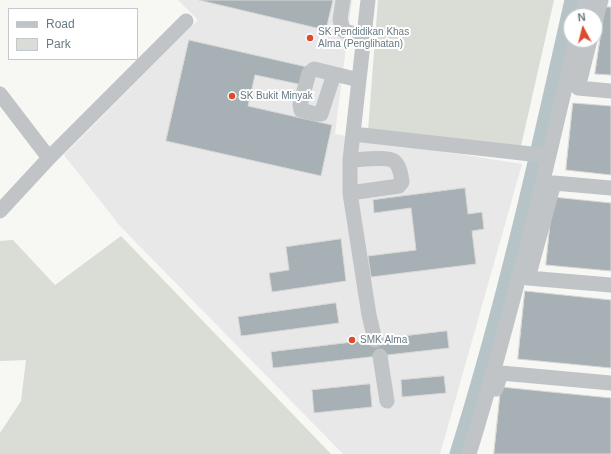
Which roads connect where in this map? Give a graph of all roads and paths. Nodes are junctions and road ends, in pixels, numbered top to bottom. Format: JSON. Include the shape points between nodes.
{"nodes":[{"id":1,"x":343,"y":0,"type":"edge"},
{"id":2,"x":368,"y":0,"type":"edge"},
{"id":3,"x":186,"y":20,"type":"dead end"},
{"id":4,"x":364,"y":36,"type":"junction"},
{"id":5,"x":574,"y":48,"type":"edge"},
{"id":6,"x":588,"y":48,"type":"edge"},
{"id":7,"x":334,"y":74,"type":"dead end"},
{"id":8,"x":359,"y":80,"type":"junction"},
{"id":9,"x":611,"y":91,"type":"edge"},
{"id":10,"x":0,"y":94,"type":"edge"},
{"id":11,"x":353,"y":134,"type":"junction"},
{"id":12,"x":541,"y":155,"type":"junction"},
{"id":13,"x":49,"y":158,"type":"junction"},
{"id":14,"x":350,"y":160,"type":"junction"},
{"id":15,"x":611,"y":188,"type":"edge"},
{"id":16,"x":350,"y":192,"type":"junction"},
{"id":17,"x":0,"y":211,"type":"edge"},
{"id":18,"x":611,"y":285,"type":"edge"},
{"id":19,"x":375,"y":340,"type":"dead end"},
{"id":20,"x":380,"y":356,"type":"dead end"},
{"id":21,"x":611,"y":383,"type":"edge"},
{"id":22,"x":387,"y":401,"type":"dead end"},
{"id":23,"x":469,"y":454,"type":"edge"},
{"id":24,"x":478,"y":454,"type":"edge"}],
"edges":[{"from":1,"to":4,"type":"street","via":[[340,20],[344,31]]},
{"from":2,"to":4,"type":"street"},
{"from":3,"to":13,"type":"street"},
{"from":4,"to":8,"type":"street"},
{"from":5,"to":12,"type":"street"},
{"from":6,"to":9,"type":"street","via":[[578,88]]},
{"from":7,"to":8,"type":"street"},
{"from":8,"to":11,"type":"street"},
{"from":10,"to":13,"type":"street"},
{"from":11,"to":12,"type":"street"},
{"from":11,"to":14,"type":"street"},
{"from":12,"to":23,"type":"street","via":[[492,377]]},
{"from":13,"to":17,"type":"street"},
{"from":14,"to":16,"type":"street"},
{"from":14,"to":16,"type":"street","via":[[394,161],[402,182],[399,186]]},
{"from":15,"to":18,"type":"street","via":[[554,183],[528,278]]},
{"from":16,"to":19,"type":"street"},
{"from":20,"to":22,"type":"street"},
{"from":21,"to":24,"type":"street","via":[[501,373]]}]}
